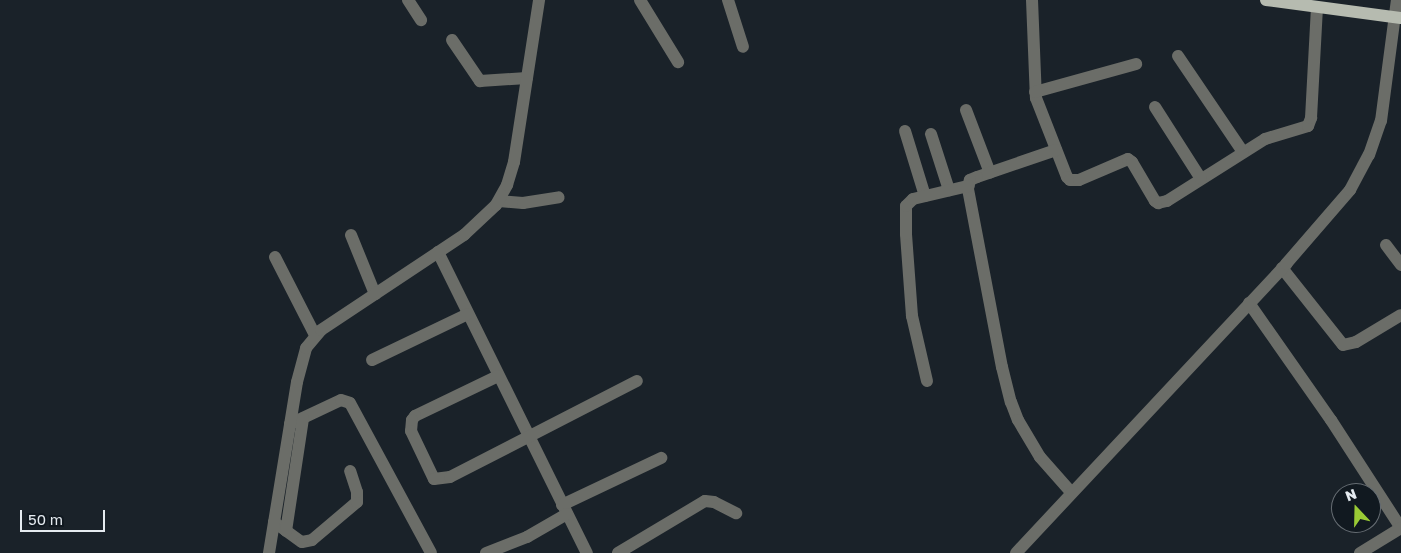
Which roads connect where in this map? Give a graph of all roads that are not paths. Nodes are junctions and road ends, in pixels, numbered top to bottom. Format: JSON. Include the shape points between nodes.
{"nodes":[{"id":1,"x":408,"y":0,"type":"edge"},
{"id":2,"x":539,"y":0,"type":"edge"},
{"id":3,"x":640,"y":0,"type":"edge"},
{"id":4,"x":728,"y":0,"type":"edge"},
{"id":5,"x":1032,"y":0,"type":"edge"},
{"id":6,"x":1266,"y":0,"type":"edge"},
{"id":7,"x":1398,"y":0,"type":"edge"},
{"id":8,"x":1293,"y":2,"type":"edge"},
{"id":9,"x":1317,"y":7,"type":"junction"},
{"id":10,"x":1398,"y":18,"type":"edge"},
{"id":11,"x":421,"y":20,"type":"dead end"},
{"id":12,"x":452,"y":40,"type":"dead end"},
{"id":13,"x":743,"y":47,"type":"dead end"},
{"id":14,"x":1178,"y":56,"type":"dead end"},
{"id":15,"x":678,"y":62,"type":"dead end"},
{"id":16,"x":1136,"y":64,"type":"dead end"},
{"id":17,"x":527,"y":78,"type":"junction"},
{"id":18,"x":1035,"y":92,"type":"junction"},
{"id":19,"x":1155,"y":107,"type":"dead end"},
{"id":20,"x":966,"y":110,"type":"dead end"},
{"id":21,"x":905,"y":131,"type":"dead end"},
{"id":22,"x":931,"y":134,"type":"dead end"},
{"id":23,"x":1056,"y":150,"type":"junction"},
{"id":24,"x":1243,"y":152,"type":"junction"},
{"id":25,"x":990,"y":173,"type":"junction"},
{"id":26,"x":1201,"y":178,"type":"junction"},
{"id":27,"x":968,"y":186,"type":"junction"},
{"id":28,"x":949,"y":190,"type":"junction"},
{"id":29,"x":925,"y":196,"type":"junction"},
{"id":30,"x":559,"y":197,"type":"dead end"},
{"id":31,"x":505,"y":202,"type":"junction"},
{"id":32,"x":351,"y":235,"type":"dead end"},
{"id":33,"x":1386,"y":245,"type":"dead end"},
{"id":34,"x":438,"y":252,"type":"junction"},
{"id":35,"x":275,"y":256,"type":"dead end"},
{"id":36,"x":1401,"y":264,"type":"edge"},
{"id":37,"x":1282,"y":268,"type":"junction"},
{"id":38,"x":375,"y":294,"type":"junction"},
{"id":39,"x":1249,"y":303,"type":"junction"},
{"id":40,"x":468,"y":314,"type":"junction"},
{"id":41,"x":1401,"y":315,"type":"edge"},
{"id":42,"x":315,"y":336,"type":"junction"},
{"id":43,"x":372,"y":360,"type":"dead end"},
{"id":44,"x":498,"y":376,"type":"junction"},
{"id":45,"x":637,"y":381,"type":"dead end"},
{"id":46,"x":927,"y":381,"type":"dead end"},
{"id":47,"x":297,"y":421,"type":"junction"},
{"id":48,"x":529,"y":438,"type":"junction"},
{"id":49,"x":661,"y":458,"type":"dead end"},
{"id":50,"x":350,"y":471,"type":"dead end"},
{"id":51,"x":1071,"y":492,"type":"junction"},
{"id":52,"x":564,"y":509,"type":"junction"},
{"id":53,"x":736,"y":513,"type":"dead end"},
{"id":54,"x":281,"y":527,"type":"junction"},
{"id":55,"x":1401,"y":528,"type":"edge"},
{"id":56,"x":269,"y":553,"type":"edge"},
{"id":57,"x":431,"y":553,"type":"edge"},
{"id":58,"x":486,"y":553,"type":"edge"},
{"id":59,"x":587,"y":553,"type":"edge"},
{"id":60,"x":618,"y":553,"type":"edge"},
{"id":61,"x":1016,"y":553,"type":"edge"},
{"id":62,"x":1360,"y":553,"type":"edge"}],
"edges":[{"from":1,"to":11,"type":"street"},
{"from":2,"to":17,"type":"street"},
{"from":3,"to":15,"type":"street"},
{"from":4,"to":13,"type":"street"},
{"from":5,"to":18,"type":"street"},
{"from":6,"to":8,"type":"main road"},
{"from":7,"to":10,"type":"street"},
{"from":8,"to":9,"type":"main road"},
{"from":9,"to":10,"type":"main road"},
{"from":9,"to":24,"type":"street","via":[[1310,123],[1302,129],[1265,139]]},
{"from":10,"to":37,"type":"street","via":[[1381,121],[1369,155],[1350,190]]},
{"from":12,"to":17,"type":"street","via":[[480,81]]},
{"from":14,"to":24,"type":"street"},
{"from":16,"to":18,"type":"street"},
{"from":17,"to":31,"type":"street"},
{"from":18,"to":23,"type":"street"},
{"from":19,"to":26,"type":"street"},
{"from":20,"to":25,"type":"street"},
{"from":21,"to":29,"type":"street"},
{"from":22,"to":28,"type":"street"},
{"from":23,"to":25,"type":"street"},
{"from":23,"to":26,"type":"street","via":[[1067,177],[1073,181],[1130,160],[1158,203],[1167,201]]},
{"from":24,"to":26,"type":"street"},
{"from":25,"to":27,"type":"street","via":[[973,178]]},
{"from":27,"to":28,"type":"street"},
{"from":27,"to":51,"type":"street","via":[[1011,402],[1040,457]]},
{"from":28,"to":29,"type":"street"},
{"from":29,"to":46,"type":"street","via":[[908,203],[906,218],[912,316]]},
{"from":30,"to":31,"type":"street"},
{"from":31,"to":34,"type":"street"},
{"from":32,"to":38,"type":"street"},
{"from":33,"to":36,"type":"street"},
{"from":34,"to":38,"type":"street"},
{"from":34,"to":40,"type":"street"},
{"from":35,"to":42,"type":"street"},
{"from":37,"to":39,"type":"street"},
{"from":37,"to":41,"type":"street","via":[[1344,345],[1356,342]]},
{"from":38,"to":42,"type":"street"},
{"from":39,"to":51,"type":"street"},
{"from":39,"to":55,"type":"street"},
{"from":40,"to":43,"type":"street"},
{"from":40,"to":44,"type":"street"},
{"from":42,"to":47,"type":"street","via":[[301,361]]},
{"from":44,"to":48,"type":"street"},
{"from":44,"to":48,"type":"street","via":[[414,416],[411,431],[431,475],[434,479],[444,479]]},
{"from":45,"to":48,"type":"street"},
{"from":47,"to":54,"type":"street"},
{"from":47,"to":57,"type":"street","via":[[341,400],[350,403]]},
{"from":48,"to":52,"type":"street"},
{"from":49,"to":52,"type":"street"},
{"from":50,"to":54,"type":"street","via":[[358,492],[354,506],[310,542],[302,542]]},
{"from":51,"to":61,"type":"street"},
{"from":52,"to":58,"type":"street","via":[[526,537]]},
{"from":52,"to":59,"type":"street"},
{"from":53,"to":60,"type":"street","via":[[705,501]]},
{"from":54,"to":56,"type":"street"},
{"from":55,"to":62,"type":"street"}]}
